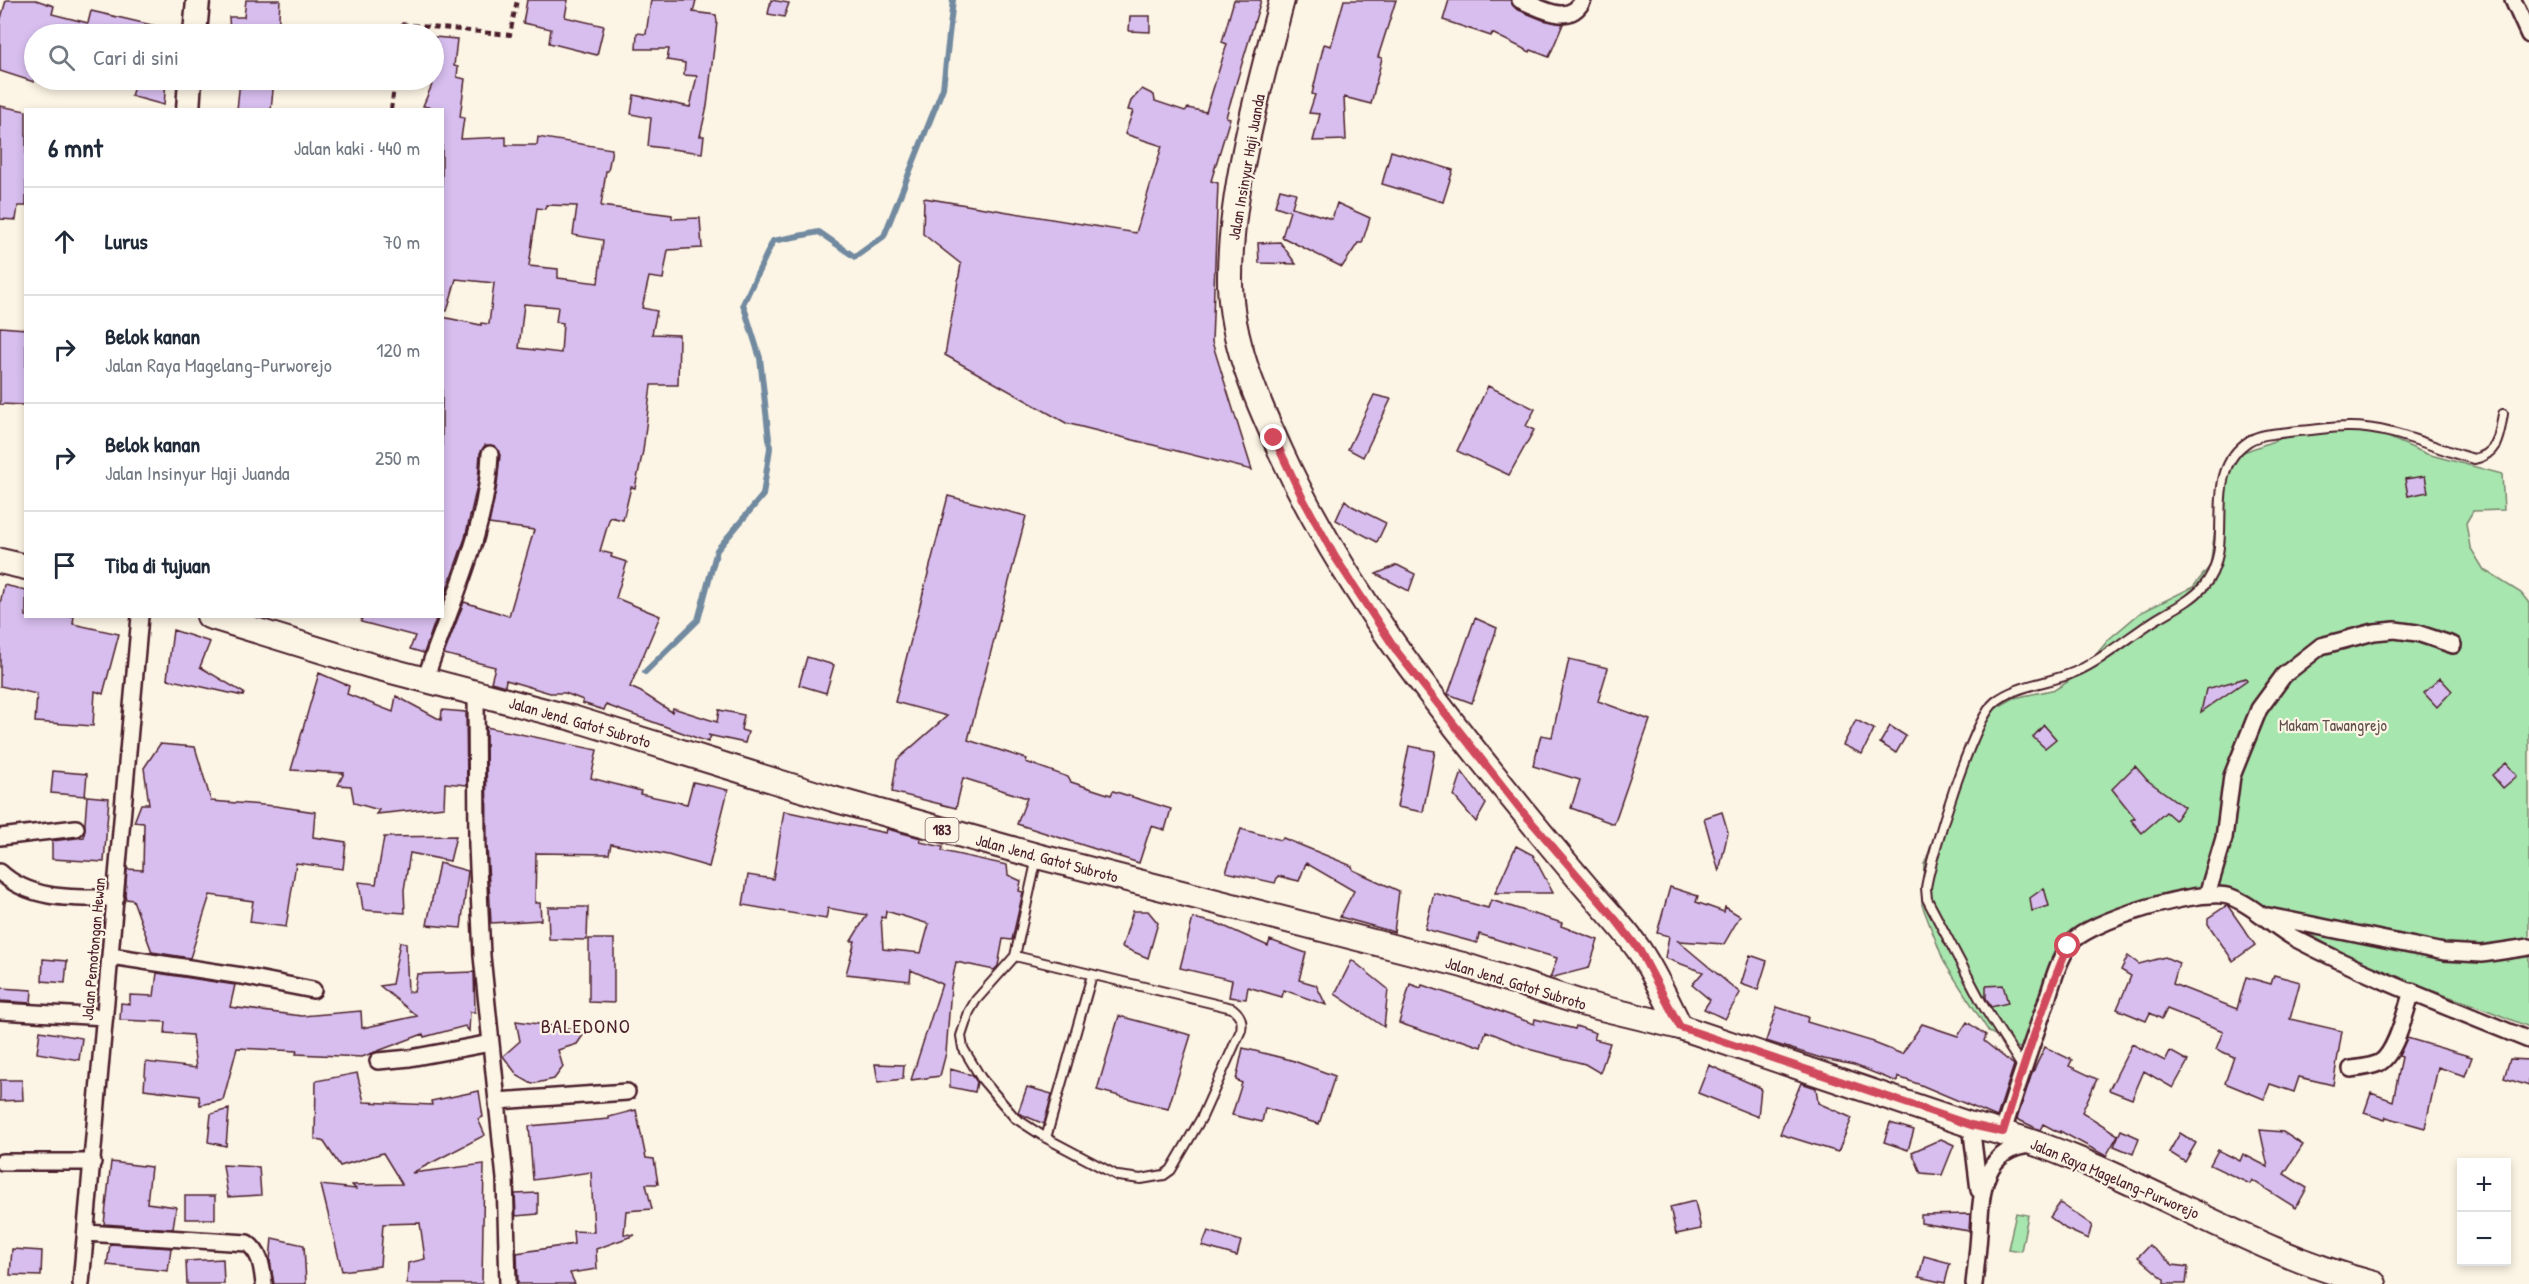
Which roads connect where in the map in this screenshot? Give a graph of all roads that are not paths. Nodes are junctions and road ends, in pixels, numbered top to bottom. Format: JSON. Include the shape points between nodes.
{"nodes":[{"id":1,"x":198,"y":0,"type":"edge"},
{"id":2,"x":1282,"y":0,"type":"edge"},
{"id":3,"x":1520,"y":0,"type":"edge"},
{"id":4,"x":1583,"y":0,"type":"edge"},
{"id":5,"x":2513,"y":0,"type":"edge"},
{"id":6,"x":196,"y":24,"type":"edge"},
{"id":7,"x":2529,"y":35,"type":"edge"},
{"id":8,"x":189,"y":90,"type":"edge"},
{"id":9,"x":188,"y":108,"type":"edge"},
{"id":10,"x":2503,"y":414,"type":"dead end"},
{"id":11,"x":490,"y":454,"type":"dead end"},
{"id":12,"x":0,"y":561,"type":"edge"},
{"id":13,"x":24,"y":567,"type":"edge"},
{"id":14,"x":140,"y":618,"type":"edge"},
{"id":15,"x":216,"y":618,"type":"edge"},
{"id":16,"x":2452,"y":645,"type":"dead end"},
{"id":17,"x":425,"y":680,"type":"junction"},
{"id":18,"x":476,"y":694,"type":"junction"},
{"id":19,"x":76,"y":828,"type":"dead end"},
{"id":20,"x":0,"y":837,"type":"edge"},
{"id":21,"x":1037,"y":856,"type":"junction"},
{"id":22,"x":0,"y":872,"type":"edge"},
{"id":23,"x":2207,"y":895,"type":"junction"},
{"id":24,"x":116,"y":898,"type":"junction"},
{"id":25,"x":2262,"y":915,"type":"junction"},
{"id":26,"x":2529,"y":947,"type":"edge"},
{"id":27,"x":111,"y":956,"type":"junction"},
{"id":28,"x":1015,"y":956,"type":"junction"},
{"id":29,"x":1092,"y":975,"type":"junction"},
{"id":30,"x":313,"y":990,"type":"dead end"},
{"id":31,"x":2412,"y":992,"type":"junction"},
{"id":32,"x":0,"y":1011,"type":"edge"},
{"id":33,"x":105,"y":1017,"type":"junction"},
{"id":34,"x":1680,"y":1027,"type":"junction"},
{"id":35,"x":2529,"y":1040,"type":"edge"},
{"id":36,"x":491,"y":1042,"type":"junction"},
{"id":37,"x":378,"y":1061,"type":"dead end"},
{"id":38,"x":2023,"y":1068,"type":"junction"},
{"id":39,"x":2351,"y":1069,"type":"dead end"},
{"id":40,"x":627,"y":1092,"type":"dead end"},
{"id":41,"x":497,"y":1101,"type":"junction"},
{"id":42,"x":1971,"y":1125,"type":"junction"},
{"id":43,"x":2003,"y":1132,"type":"junction"},
{"id":44,"x":1046,"y":1138,"type":"junction"},
{"id":45,"x":2040,"y":1145,"type":"junction"},
{"id":46,"x":2,"y":1162,"type":"dead end"},
{"id":47,"x":93,"y":1162,"type":"junction"},
{"id":48,"x":1980,"y":1204,"type":"junction"},
{"id":49,"x":86,"y":1233,"type":"junction"},
{"id":50,"x":81,"y":1284,"type":"edge"},
{"id":51,"x":264,"y":1284,"type":"edge"},
{"id":52,"x":508,"y":1284,"type":"edge"},
{"id":53,"x":1974,"y":1284,"type":"edge"},
{"id":54,"x":2374,"y":1284,"type":"edge"}],
"edges":[{"from":1,"to":6,"type":"main road"},
{"from":2,"to":34,"type":"main road","name":"Jalan Insinyur Haji Juanda","via":[[1237,196],[1230,259],[1236,331],[1258,399],[1302,497],[1362,600],[1416,678],[1634,943]]},
{"from":3,"to":4,"type":"street","via":[[1563,16],[1574,12]]},
{"from":5,"to":7,"type":"street"},
{"from":8,"to":9,"type":"main road"},
{"from":10,"to":38,"type":"lane","via":[[2492,452],[2474,459],[2399,434],[2349,427],[2270,434],[2250,441],[2229,461],[2220,495],[2218,555],[2204,586],[2077,672],[2006,695],[1984,715],[1961,771],[1926,888],[1927,898],[1984,1007]]},
{"from":11,"to":17,"type":"street","via":[[487,487],[471,554]]},
{"from":12,"to":13,"type":"main road"},
{"from":14,"to":24,"type":"street","name":"Jalan Pemotongan Hewan"},
{"from":15,"to":17,"type":"main road","name":"Jalan Jend. Gatot Subroto","number":"183"},
{"from":16,"to":23,"type":"street","via":[[2417,633],[2374,632],[2321,646],[2283,675],[2255,716],[2232,776],[2224,838]]},
{"from":17,"to":18,"type":"main road","name":"Jalan Jend. Gatot Subroto","number":"183"},
{"from":18,"to":21,"type":"main road","name":"Jalan Jend. Gatot Subroto","number":"183","via":[[573,718],[833,799]]},
{"from":18,"to":36,"type":"street","via":[[477,845]]},
{"from":19,"to":20,"type":"street"},
{"from":21,"to":28,"type":"lane"},
{"from":21,"to":34,"type":"main road","name":"Jalan Jend. Gatot Subroto","number":"183","via":[[1463,965],[1585,1004]]},
{"from":22,"to":24,"type":"street","via":[[21,889],[40,894]]},
{"from":23,"to":25,"type":"street","via":[[2231,897]]},
{"from":23,"to":38,"type":"street","via":[[2155,906],[2097,925],[2074,938],[2053,982]]},
{"from":24,"to":27,"type":"street","name":"Jalan Pemotongan Hewan"},
{"from":25,"to":26,"type":"street","via":[[2444,952],[2482,954]]},
{"from":25,"to":31,"type":"street","via":[[2294,938]]},
{"from":27,"to":30,"type":"street"},
{"from":27,"to":33,"type":"street","name":"Jalan Pemotongan Hewan"},
{"from":28,"to":29,"type":"lane"},
{"from":28,"to":44,"type":"lane","via":[[969,1012],[961,1043],[993,1094],[1015,1118]]},
{"from":29,"to":44,"type":"lane"},
{"from":29,"to":44,"type":"lane","via":[[1232,1008],[1241,1018],[1241,1030],[1202,1117],[1171,1170],[1164,1175],[1141,1179],[1118,1176]]},
{"from":31,"to":35,"type":"street"},
{"from":31,"to":39,"type":"street","via":[[2390,1052],[2376,1064]]},
{"from":32,"to":33,"type":"street"},
{"from":33,"to":47,"type":"street","name":"Jalan Pemotongan Hewan"},
{"from":34,"to":42,"type":"main road","name":"Jalan Raya Magelang-Purworejo"},
{"from":36,"to":37,"type":"street"},
{"from":36,"to":41,"type":"street"},
{"from":38,"to":43,"type":"street"},
{"from":40,"to":41,"type":"street"},
{"from":41,"to":52,"type":"street","via":[[505,1179]]},
{"from":42,"to":43,"type":"main road","name":"Jalan Raya Magelang-Purworejo"},
{"from":42,"to":48,"type":"street"},
{"from":43,"to":45,"type":"main road","name":"Jalan Raya Magelang-Purworejo"},
{"from":45,"to":48,"type":"street","via":[[2017,1147],[1999,1158],[1986,1176]]},
{"from":45,"to":54,"type":"main road","name":"Jalan Raya Magelang-Purworejo","via":[[2157,1194],[2275,1251]]},
{"from":46,"to":47,"type":"street"},
{"from":47,"to":49,"type":"street","name":"Jalan Pemotongan Hewan"},
{"from":48,"to":53,"type":"street"},
{"from":49,"to":50,"type":"street","name":"Jalan Pemotongan Hewan"},
{"from":49,"to":51,"type":"street","via":[[247,1243],[255,1248],[262,1262]]}]}
